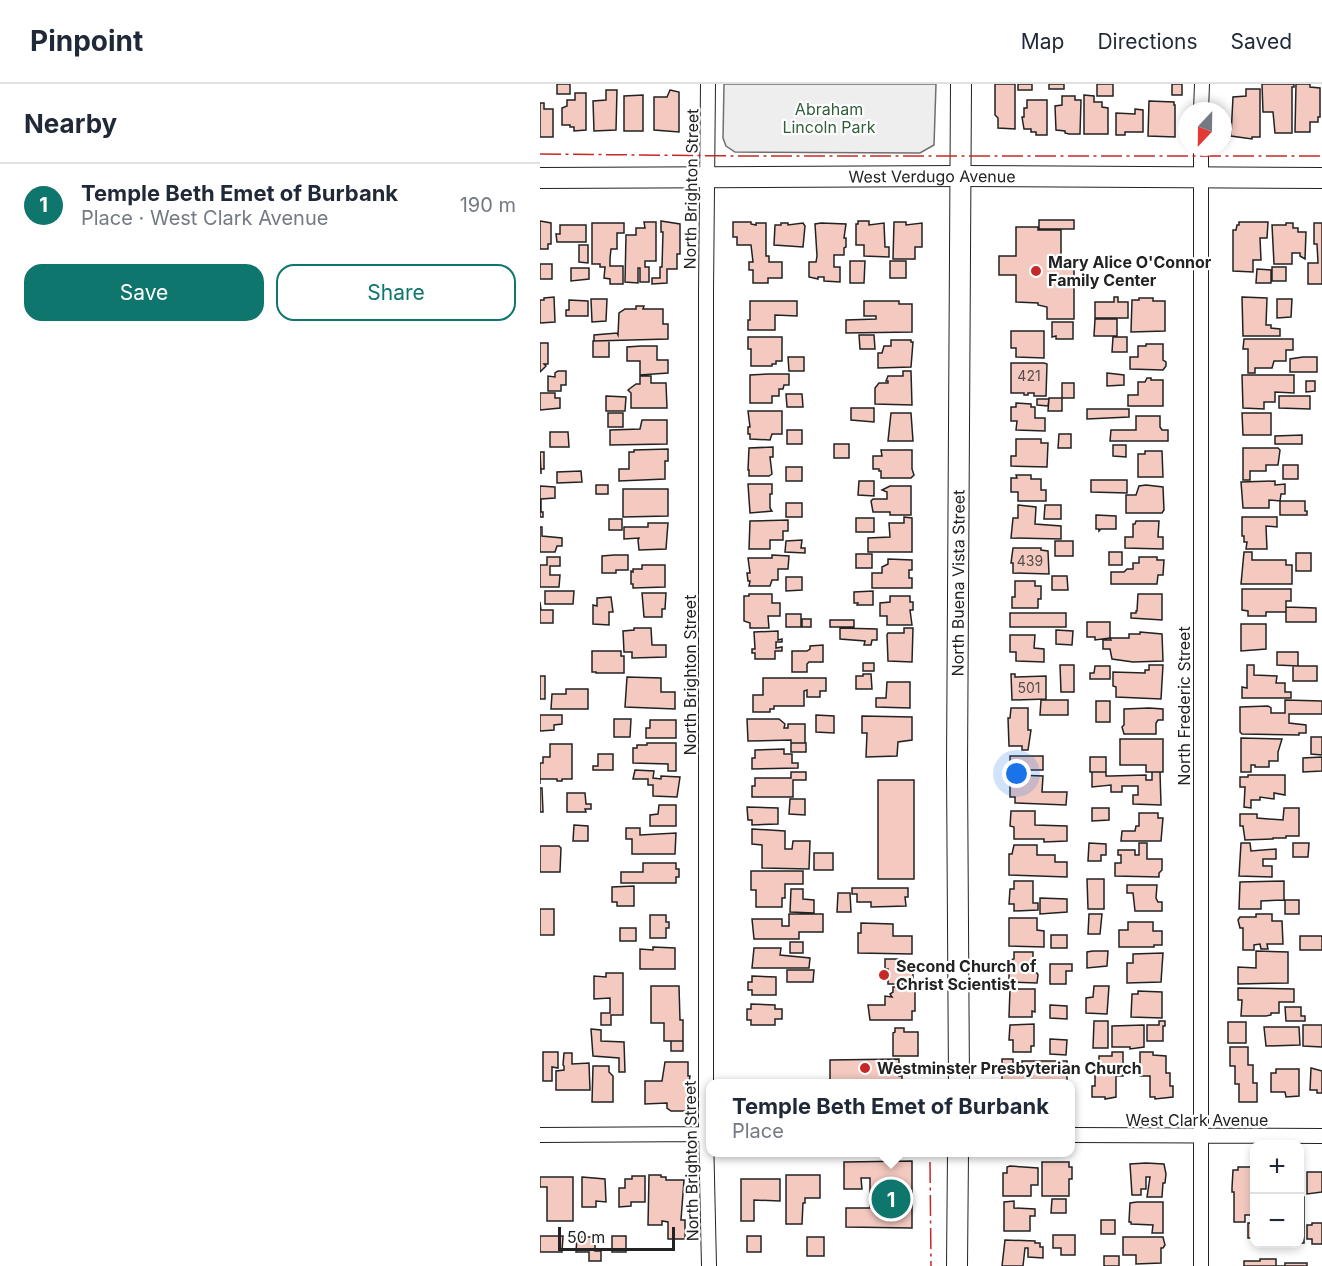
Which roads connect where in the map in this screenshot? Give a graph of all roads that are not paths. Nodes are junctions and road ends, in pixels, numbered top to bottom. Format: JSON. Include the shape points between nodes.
{"nodes":[{"id":1,"x":708,"y":84,"type":"edge"},
{"id":2,"x":961,"y":84,"type":"edge"},
{"id":3,"x":1202,"y":84,"type":"edge"},
{"id":4,"x":1202,"y":102,"type":"edge"},
{"id":5,"x":1201,"y":156,"type":"edge"},
{"id":6,"x":961,"y":176,"type":"junction"},
{"id":7,"x":540,"y":178,"type":"edge"},
{"id":8,"x":708,"y":178,"type":"junction"},
{"id":9,"x":1201,"y":178,"type":"junction"},
{"id":10,"x":1322,"y":178,"type":"edge"},
{"id":11,"x":708,"y":1079,"type":"edge"},
{"id":12,"x":959,"y":1079,"type":"edge"},
{"id":13,"x":706,"y":1134,"type":"edge"},
{"id":14,"x":540,"y":1135,"type":"edge"},
{"id":15,"x":1075,"y":1136,"type":"edge"},
{"id":16,"x":1322,"y":1136,"type":"edge"},
{"id":17,"x":1201,"y":1137,"type":"junction"},
{"id":18,"x":708,"y":1157,"type":"edge"},
{"id":19,"x":958,"y":1157,"type":"edge"},
{"id":20,"x":709,"y":1266,"type":"edge"},
{"id":21,"x":957,"y":1266,"type":"edge"},
{"id":22,"x":1201,"y":1266,"type":"edge"}],
"edges":[{"from":1,"to":8,"type":"street","name":"North Brighton Street"},
{"from":2,"to":6,"type":"main road","name":"North Buena Vista Street"},
{"from":3,"to":4,"type":"street"},
{"from":5,"to":9,"type":"street","name":"North Frederic Street"},
{"from":6,"to":8,"type":"main road","name":"West Verdugo Avenue"},
{"from":6,"to":9,"type":"main road","name":"West Verdugo Avenue"},
{"from":6,"to":12,"type":"main road","name":"North Buena Vista Street"},
{"from":7,"to":8,"type":"main road","name":"West Verdugo Avenue"},
{"from":8,"to":11,"type":"street","name":"North Brighton Street"},
{"from":9,"to":10,"type":"main road","name":"West Verdugo Avenue"},
{"from":9,"to":17,"type":"street","name":"North Frederic Street"},
{"from":13,"to":14,"type":"street"},
{"from":15,"to":17,"type":"street","name":"West Clark Avenue"},
{"from":16,"to":17,"type":"street","name":"West Clark Avenue"},
{"from":17,"to":22,"type":"street","name":"North Frederic Street"},
{"from":18,"to":20,"type":"street","name":"North Brighton Street"},
{"from":19,"to":21,"type":"main road"}]}
